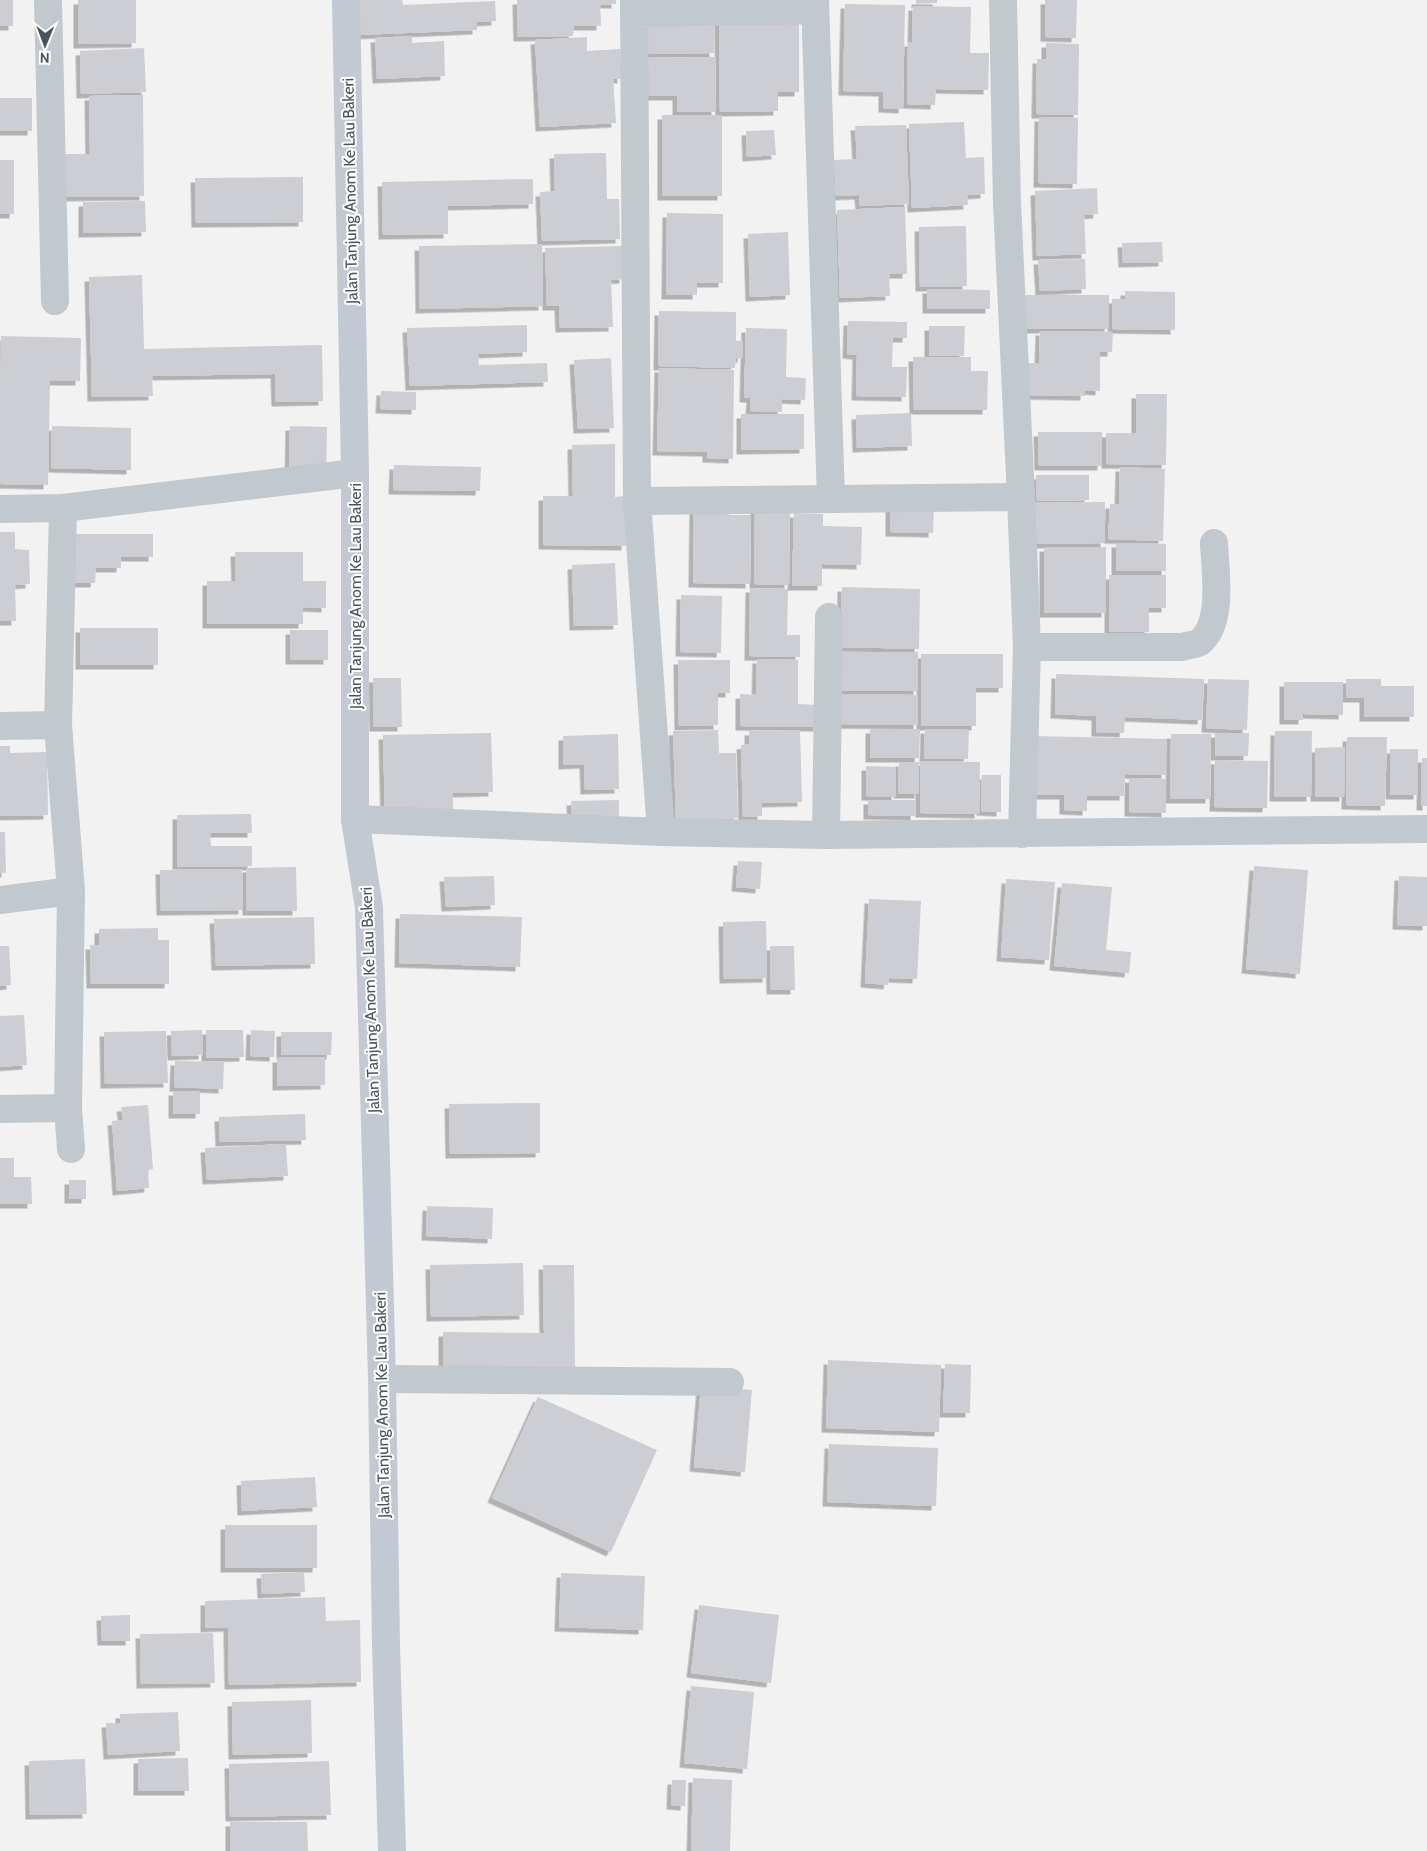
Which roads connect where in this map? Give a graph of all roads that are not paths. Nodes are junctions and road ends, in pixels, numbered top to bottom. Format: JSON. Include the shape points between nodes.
{"nodes":[{"id":1,"x":48,"y":0,"type":"edge"},
{"id":2,"x":346,"y":0,"type":"edge"},
{"id":3,"x":1003,"y":0,"type":"edge"},
{"id":4,"x":815,"y":5,"type":"edge"},
{"id":5,"x":634,"y":6,"type":"edge"},
{"id":6,"x":55,"y":301,"type":"dead end"},
{"id":7,"x":355,"y":473,"type":"junction"},
{"id":8,"x":1021,"y":497,"type":"junction"},
{"id":9,"x":831,"y":499,"type":"junction"},
{"id":10,"x":637,"y":501,"type":"junction"},
{"id":11,"x":63,"y":508,"type":"junction"},
{"id":12,"x":0,"y":509,"type":"edge"},
{"id":13,"x":1214,"y":544,"type":"dead end"},
{"id":14,"x":829,"y":617,"type":"dead end"},
{"id":15,"x":1027,"y":647,"type":"junction"},
{"id":16,"x":58,"y":725,"type":"junction"},
{"id":17,"x":0,"y":726,"type":"edge"},
{"id":18,"x":355,"y":819,"type":"junction"},
{"id":19,"x":1427,"y":830,"type":"edge"},
{"id":20,"x":661,"y":832,"type":"junction"},
{"id":21,"x":1022,"y":834,"type":"junction"},
{"id":22,"x":826,"y":835,"type":"junction"},
{"id":23,"x":71,"y":890,"type":"junction"},
{"id":24,"x":0,"y":900,"type":"edge"},
{"id":25,"x":68,"y":1108,"type":"junction"},
{"id":26,"x":0,"y":1109,"type":"edge"},
{"id":27,"x":71,"y":1149,"type":"dead end"},
{"id":28,"x":382,"y":1379,"type":"junction"},
{"id":29,"x":730,"y":1382,"type":"dead end"},
{"id":30,"x":392,"y":1851,"type":"edge"}],
"edges":[{"from":1,"to":6,"type":"street"},
{"from":2,"to":7,"type":"main road","name":"Jalan Tanjung Anom Ke Lau Bakeri"},
{"from":3,"to":8,"type":"street","via":[[1007,202]]},
{"from":4,"to":5,"type":"street"},
{"from":4,"to":9,"type":"street"},
{"from":5,"to":10,"type":"street"},
{"from":7,"to":11,"type":"street"},
{"from":7,"to":18,"type":"main road","name":"Jalan Tanjung Anom Ke Lau Bakeri"},
{"from":8,"to":9,"type":"street"},
{"from":8,"to":15,"type":"street"},
{"from":9,"to":10,"type":"street"},
{"from":10,"to":20,"type":"street"},
{"from":11,"to":12,"type":"street"},
{"from":11,"to":16,"type":"street"},
{"from":13,"to":15,"type":"street","via":[[1216,611],[1209,631],[1199,643],[1182,646]]},
{"from":14,"to":22,"type":"street"},
{"from":15,"to":21,"type":"street"},
{"from":16,"to":17,"type":"street"},
{"from":16,"to":23,"type":"street"},
{"from":18,"to":20,"type":"street"},
{"from":18,"to":28,"type":"main road","name":"Jalan Tanjung Anom Ke Lau Bakeri","via":[[369,908]]},
{"from":19,"to":21,"type":"street"},
{"from":20,"to":22,"type":"street"},
{"from":21,"to":22,"type":"street"},
{"from":23,"to":24,"type":"street"},
{"from":23,"to":25,"type":"street"},
{"from":25,"to":26,"type":"street"},
{"from":25,"to":27,"type":"street"},
{"from":28,"to":29,"type":"street"},
{"from":28,"to":30,"type":"main road","name":"Jalan Tanjung Anom Ke Lau Bakeri"}]}
